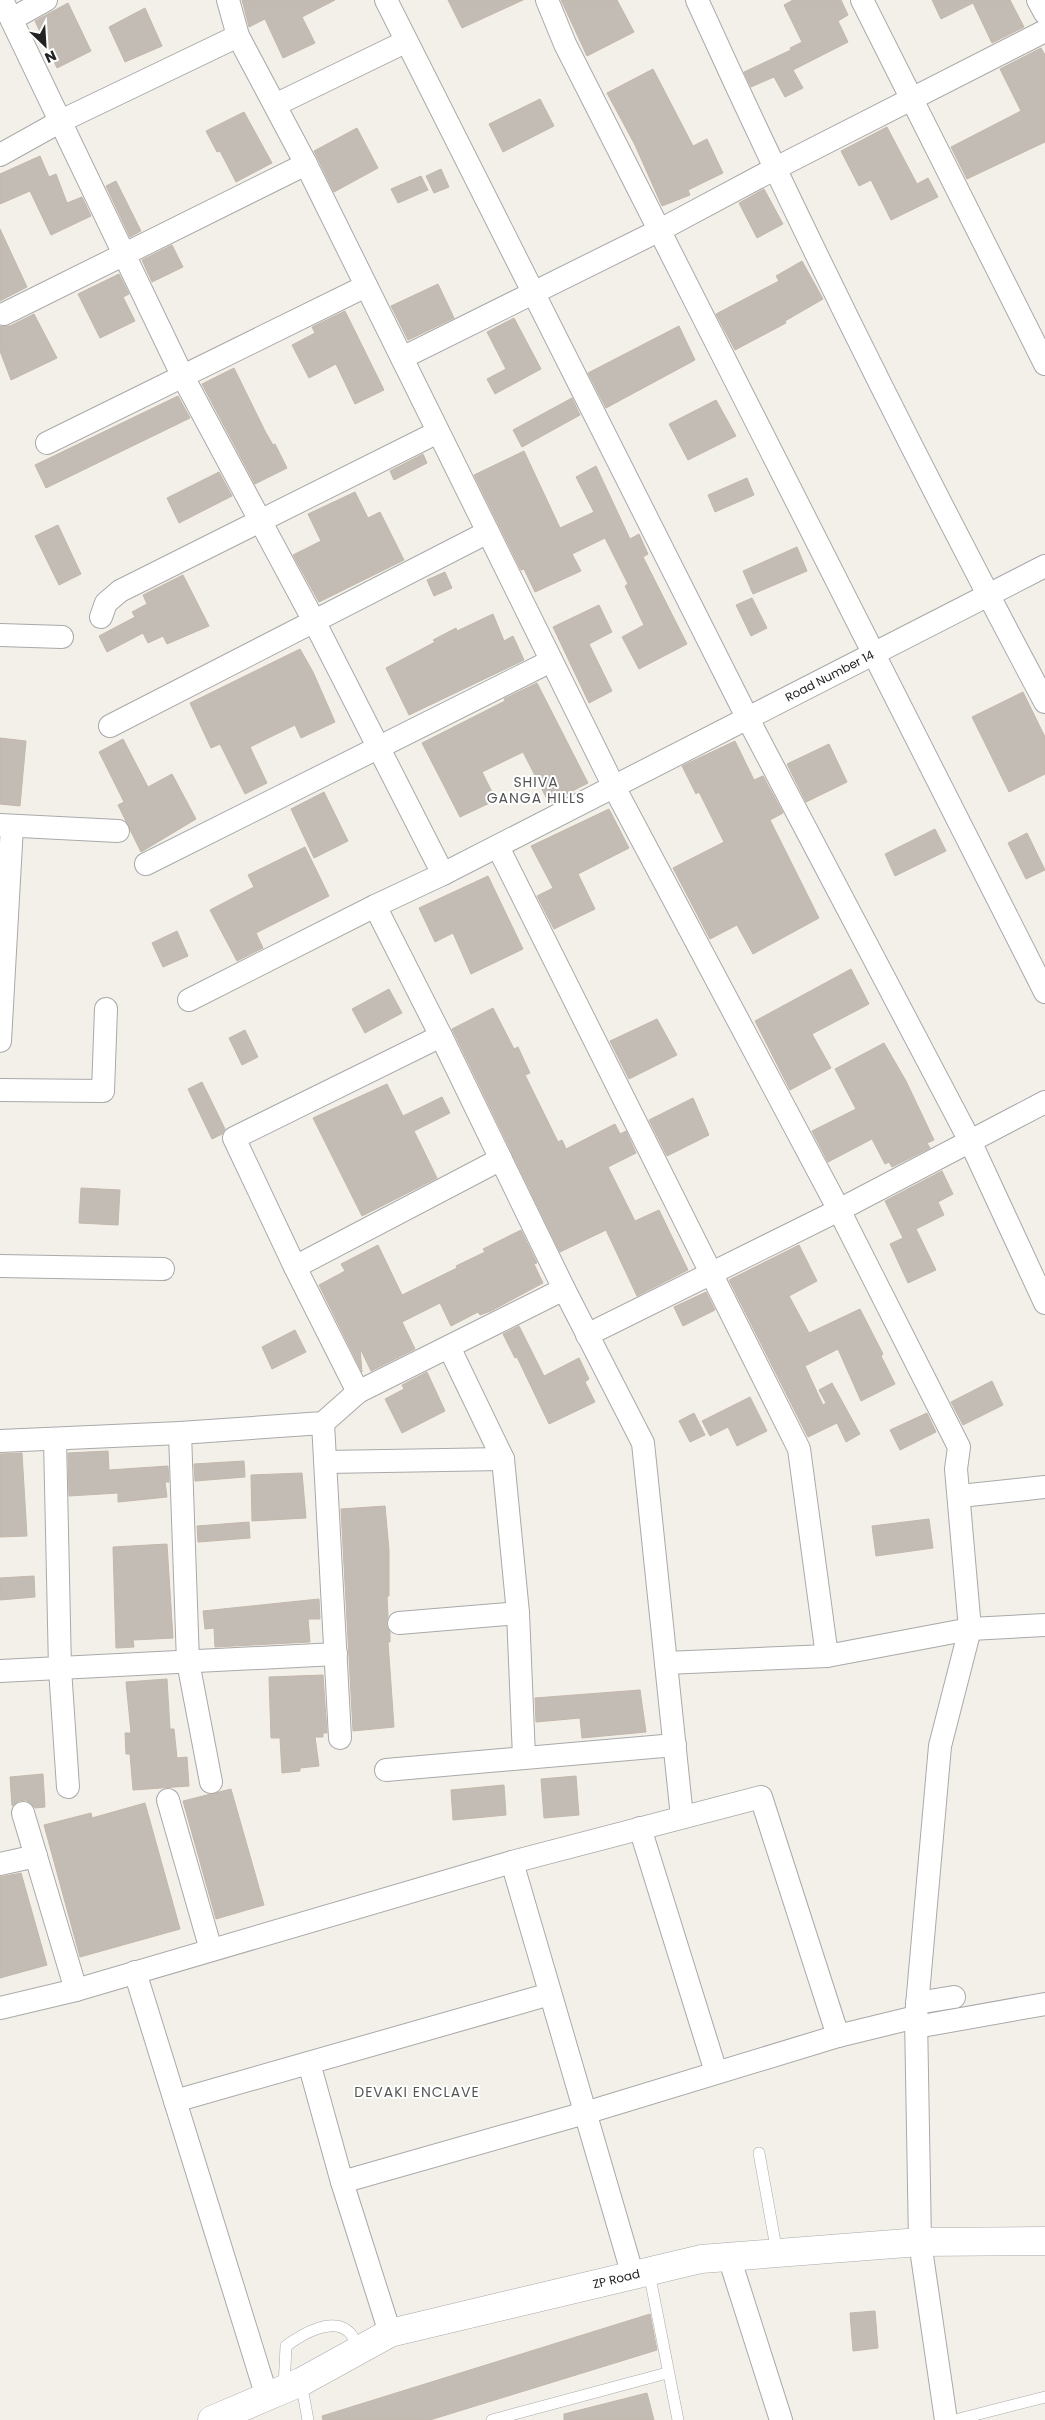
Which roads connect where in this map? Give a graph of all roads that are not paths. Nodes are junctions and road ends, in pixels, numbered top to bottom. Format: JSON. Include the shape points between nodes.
{"nodes":[{"id":1,"x":46,"y":0,"type":"edge"},
{"id":2,"x":228,"y":0,"type":"edge"},
{"id":3,"x":386,"y":0,"type":"edge"},
{"id":4,"x":547,"y":0,"type":"edge"},
{"id":5,"x":697,"y":0,"type":"edge"},
{"id":6,"x":862,"y":0,"type":"edge"},
{"id":7,"x":1038,"y":0,"type":"edge"},
{"id":8,"x":7,"y":10,"type":"edge"},
{"id":9,"x":1045,"y":13,"type":"edge"},
{"id":10,"x":1045,"y":31,"type":"edge"},
{"id":11,"x":238,"y":36,"type":"junction"},
{"id":12,"x":405,"y":42,"type":"junction"},
{"id":13,"x":911,"y":98,"type":"junction"},
{"id":14,"x":275,"y":104,"type":"junction"},
{"id":15,"x":61,"y":121,"type":"junction"},
{"id":16,"x":0,"y":155,"type":"edge"},
{"id":17,"x":306,"y":164,"type":"junction"},
{"id":18,"x":774,"y":169,"type":"junction"},
{"id":19,"x":660,"y":230,"type":"junction"},
{"id":20,"x":125,"y":254,"type":"junction"},
{"id":21,"x":366,"y":286,"type":"junction"},
{"id":22,"x":533,"y":293,"type":"junction"},
{"id":23,"x":4,"y":314,"type":"dead end"},
{"id":24,"x":402,"y":358,"type":"junction"},
{"id":25,"x":1045,"y":364,"type":"edge"},
{"id":26,"x":182,"y":376,"type":"junction"},
{"id":27,"x":438,"y":432,"type":"junction"},
{"id":28,"x":47,"y":443,"type":"dead end"},
{"id":29,"x":260,"y":521,"type":"junction"},
{"id":30,"x":488,"y":532,"type":"junction"},
{"id":31,"x":1045,"y":566,"type":"edge"},
{"id":32,"x":988,"y":596,"type":"junction"},
{"id":33,"x":101,"y":617,"type":"dead end"},
{"id":34,"x":314,"y":621,"type":"junction"},
{"id":35,"x":0,"y":635,"type":"edge"},
{"id":36,"x":62,"y":637,"type":"dead end"},
{"id":37,"x":874,"y":654,"type":"junction"},
{"id":38,"x":551,"y":661,"type":"junction"},
{"id":39,"x":1045,"y":702,"type":"edge"},
{"id":40,"x":748,"y":718,"type":"junction"},
{"id":41,"x":110,"y":726,"type":"dead end"},
{"id":42,"x":378,"y":748,"type":"junction"},
{"id":43,"x":614,"y":788,"type":"junction"},
{"id":44,"x":6,"y":826,"type":"edge"},
{"id":45,"x":118,"y":831,"type":"dead end"},
{"id":46,"x":498,"y":847,"type":"junction"},
{"id":47,"x":146,"y":864,"type":"dead end"},
{"id":48,"x":443,"y":874,"type":"junction"},
{"id":49,"x":374,"y":906,"type":"junction"},
{"id":50,"x":1045,"y":992,"type":"edge"},
{"id":51,"x":189,"y":1000,"type":"dead end"},
{"id":52,"x":106,"y":1009,"type":"dead end"},
{"id":53,"x":441,"y":1036,"type":"junction"},
{"id":54,"x":0,"y":1040,"type":"edge"},
{"id":55,"x":0,"y":1090,"type":"edge"},
{"id":56,"x":1045,"y":1102,"type":"edge"},
{"id":57,"x":970,"y":1141,"type":"junction"},
{"id":58,"x":501,"y":1159,"type":"junction"},
{"id":59,"x":839,"y":1210,"type":"junction"},
{"id":60,"x":0,"y":1266,"type":"edge"},
{"id":61,"x":295,"y":1267,"type":"junction"},
{"id":62,"x":163,"y":1270,"type":"dead end"},
{"id":63,"x":711,"y":1275,"type":"junction"},
{"id":64,"x":564,"y":1289,"type":"junction"},
{"id":65,"x":1045,"y":1303,"type":"edge"},
{"id":66,"x":587,"y":1335,"type":"junction"},
{"id":67,"x":449,"y":1347,"type":"junction"},
{"id":68,"x":358,"y":1392,"type":"junction"},
{"id":69,"x":323,"y":1422,"type":"junction"},
{"id":70,"x":180,"y":1433,"type":"junction"},
{"id":71,"x":54,"y":1439,"type":"junction"},
{"id":72,"x":0,"y":1441,"type":"edge"},
{"id":73,"x":503,"y":1459,"type":"junction"},
{"id":74,"x":326,"y":1462,"type":"junction"},
{"id":75,"x":1045,"y":1487,"type":"edge"},
{"id":76,"x":960,"y":1496,"type":"junction"},
{"id":77,"x":518,"y":1613,"type":"junction"},
{"id":78,"x":399,"y":1623,"type":"dead end"},
{"id":79,"x":1045,"y":1625,"type":"edge"},
{"id":80,"x":970,"y":1629,"type":"junction"},
{"id":81,"x":336,"y":1654,"type":"junction"},
{"id":82,"x":826,"y":1656,"type":"junction"},
{"id":83,"x":188,"y":1662,"type":"junction"},
{"id":84,"x":666,"y":1663,"type":"junction"},
{"id":85,"x":60,"y":1669,"type":"junction"},
{"id":86,"x":0,"y":1671,"type":"edge"},
{"id":87,"x":340,"y":1738,"type":"dead end"},
{"id":88,"x":675,"y":1745,"type":"junction"},
{"id":89,"x":524,"y":1757,"type":"junction"},
{"id":90,"x":386,"y":1770,"type":"dead end"},
{"id":91,"x":211,"y":1782,"type":"dead end"},
{"id":92,"x":68,"y":1787,"type":"dead end"},
{"id":93,"x":168,"y":1800,"type":"dead end"},
{"id":94,"x":23,"y":1813,"type":"dead end"},
{"id":95,"x":682,"y":1817,"type":"junction"},
{"id":96,"x":640,"y":1828,"type":"junction"},
{"id":97,"x":36,"y":1856,"type":"junction"},
{"id":98,"x":512,"y":1862,"type":"junction"},
{"id":99,"x":0,"y":1864,"type":"edge"},
{"id":100,"x":211,"y":1950,"type":"junction"},
{"id":101,"x":135,"y":1972,"type":"junction"},
{"id":102,"x":76,"y":1990,"type":"junction"},
{"id":103,"x":550,"y":1994,"type":"junction"},
{"id":104,"x":954,"y":1997,"type":"dead end"},
{"id":105,"x":1045,"y":2004,"type":"edge"},
{"id":106,"x":0,"y":2008,"type":"edge"},
{"id":107,"x":916,"y":2016,"type":"junction"},
{"id":108,"x":838,"y":2036,"type":"junction"},
{"id":109,"x":309,"y":2063,"type":"junction"},
{"id":110,"x":716,"y":2072,"type":"junction"},
{"id":111,"x":175,"y":2101,"type":"junction"},
{"id":112,"x":585,"y":2113,"type":"junction"},
{"id":113,"x":759,"y":2153,"type":"dead end"},
{"id":114,"x":342,"y":2182,"type":"junction"},
{"id":115,"x":1045,"y":2241,"type":"edge"},
{"id":116,"x":920,"y":2242,"type":"junction"},
{"id":117,"x":777,"y":2253,"type":"junction"},
{"id":118,"x":730,"y":2256,"type":"junction"},
{"id":119,"x":641,"y":2274,"type":"junction"},
{"id":120,"x":390,"y":2333,"type":"junction"},
{"id":121,"x":358,"y":2351,"type":"junction"},
{"id":122,"x":667,"y":2373,"type":"junction"},
{"id":123,"x":284,"y":2390,"type":"junction"},
{"id":124,"x":1045,"y":2397,"type":"edge"},
{"id":125,"x":212,"y":2420,"type":"edge"},
{"id":126,"x":308,"y":2420,"type":"edge"},
{"id":127,"x":492,"y":2420,"type":"edge"},
{"id":128,"x":678,"y":2420,"type":"edge"},
{"id":129,"x":781,"y":2420,"type":"edge"},
{"id":130,"x":946,"y":2420,"type":"edge"},
{"id":131,"x":955,"y":2420,"type":"edge"}],
"edges":[{"from":1,"to":8,"type":"street"},
{"from":2,"to":11,"type":"street"},
{"from":3,"to":12,"type":"street"},
{"from":4,"to":19,"type":"street","via":[[565,44]]},
{"from":5,"to":18,"type":"street"},
{"from":6,"to":13,"type":"street"},
{"from":7,"to":9,"type":"street"},
{"from":8,"to":15,"type":"street"},
{"from":10,"to":13,"type":"street"},
{"from":11,"to":14,"type":"street"},
{"from":11,"to":15,"type":"street"},
{"from":12,"to":14,"type":"street"},
{"from":12,"to":22,"type":"street"},
{"from":13,"to":18,"type":"street"},
{"from":13,"to":25,"type":"street"},
{"from":14,"to":17,"type":"street"},
{"from":15,"to":16,"type":"street"},
{"from":15,"to":20,"type":"street"},
{"from":17,"to":20,"type":"street"},
{"from":17,"to":21,"type":"street"},
{"from":18,"to":19,"type":"street"},
{"from":18,"to":32,"type":"street"},
{"from":19,"to":22,"type":"street"},
{"from":19,"to":37,"type":"street"},
{"from":20,"to":23,"type":"street"},
{"from":20,"to":26,"type":"street"},
{"from":21,"to":24,"type":"street"},
{"from":21,"to":26,"type":"street"},
{"from":22,"to":24,"type":"street"},
{"from":22,"to":40,"type":"street"},
{"from":24,"to":27,"type":"street"},
{"from":26,"to":28,"type":"street"},
{"from":26,"to":29,"type":"street"},
{"from":27,"to":29,"type":"street"},
{"from":27,"to":30,"type":"street"},
{"from":29,"to":33,"type":"street","via":[[120,591],[106,603]]},
{"from":29,"to":34,"type":"street"},
{"from":30,"to":34,"type":"street"},
{"from":30,"to":38,"type":"street"},
{"from":31,"to":32,"type":"street","name":"Road Number 14"},
{"from":32,"to":37,"type":"street","name":"Road Number 14"},
{"from":32,"to":39,"type":"street"},
{"from":34,"to":41,"type":"street"},
{"from":34,"to":42,"type":"street"},
{"from":35,"to":36,"type":"street"},
{"from":37,"to":40,"type":"street","name":"Road Number 14"},
{"from":37,"to":50,"type":"street"},
{"from":38,"to":42,"type":"street"},
{"from":38,"to":43,"type":"street"},
{"from":40,"to":43,"type":"street","name":"Road Number 14"},
{"from":40,"to":57,"type":"street"},
{"from":42,"to":47,"type":"street"},
{"from":42,"to":48,"type":"street"},
{"from":43,"to":46,"type":"street","name":"Road Number 14"},
{"from":43,"to":59,"type":"street"},
{"from":44,"to":45,"type":"street"},
{"from":44,"to":54,"type":"street"},
{"from":46,"to":48,"type":"street","name":"Road Number 14"},
{"from":46,"to":63,"type":"street"},
{"from":48,"to":49,"type":"street","name":"Road Number 14"},
{"from":49,"to":51,"type":"street","name":"Road Number 14"},
{"from":49,"to":53,"type":"street"},
{"from":52,"to":55,"type":"street","via":[[103,1091]]},
{"from":53,"to":58,"type":"street"},
{"from":53,"to":61,"type":"street","via":[[234,1138]]},
{"from":56,"to":57,"type":"street"},
{"from":57,"to":59,"type":"street"},
{"from":57,"to":65,"type":"street"},
{"from":58,"to":61,"type":"street"},
{"from":58,"to":64,"type":"street"},
{"from":59,"to":63,"type":"street"},
{"from":59,"to":76,"type":"street","via":[[959,1447],[956,1469]]},
{"from":60,"to":62,"type":"street"},
{"from":61,"to":68,"type":"street"},
{"from":63,"to":66,"type":"street"},
{"from":63,"to":82,"type":"street","via":[[799,1449]]},
{"from":64,"to":66,"type":"street"},
{"from":64,"to":67,"type":"street"},
{"from":66,"to":84,"type":"street","via":[[642,1443]]},
{"from":67,"to":68,"type":"street"},
{"from":67,"to":73,"type":"street"},
{"from":68,"to":69,"type":"street"},
{"from":69,"to":70,"type":"street"},
{"from":69,"to":74,"type":"street"},
{"from":70,"to":71,"type":"street"},
{"from":70,"to":83,"type":"street"},
{"from":71,"to":72,"type":"street"},
{"from":71,"to":85,"type":"street"},
{"from":73,"to":74,"type":"street"},
{"from":73,"to":77,"type":"street"},
{"from":74,"to":81,"type":"street"},
{"from":75,"to":76,"type":"street"},
{"from":76,"to":80,"type":"street"},
{"from":77,"to":78,"type":"street"},
{"from":77,"to":89,"type":"street"},
{"from":79,"to":80,"type":"street"},
{"from":80,"to":82,"type":"street"},
{"from":80,"to":107,"type":"street","via":[[940,1746]]},
{"from":81,"to":83,"type":"street"},
{"from":81,"to":87,"type":"street"},
{"from":82,"to":84,"type":"street"},
{"from":83,"to":85,"type":"street"},
{"from":83,"to":91,"type":"street"},
{"from":84,"to":88,"type":"street"},
{"from":85,"to":86,"type":"street"},
{"from":85,"to":92,"type":"street"},
{"from":88,"to":89,"type":"street"},
{"from":88,"to":95,"type":"street"},
{"from":89,"to":90,"type":"street"},
{"from":93,"to":100,"type":"street"},
{"from":94,"to":97,"type":"street"},
{"from":95,"to":96,"type":"street"},
{"from":95,"to":108,"type":"street","via":[[760,1797]]},
{"from":96,"to":98,"type":"street"},
{"from":96,"to":110,"type":"street"},
{"from":97,"to":99,"type":"street"},
{"from":97,"to":102,"type":"street"},
{"from":98,"to":100,"type":"street"},
{"from":98,"to":103,"type":"street"},
{"from":100,"to":101,"type":"street"},
{"from":101,"to":102,"type":"street"},
{"from":101,"to":111,"type":"street"},
{"from":102,"to":106,"type":"street"},
{"from":103,"to":109,"type":"street"},
{"from":103,"to":112,"type":"street"},
{"from":104,"to":107,"type":"street"},
{"from":105,"to":107,"type":"street"},
{"from":107,"to":108,"type":"street"},
{"from":107,"to":116,"type":"street"},
{"from":108,"to":110,"type":"street"},
{"from":109,"to":111,"type":"street"},
{"from":109,"to":114,"type":"street"},
{"from":110,"to":112,"type":"street"},
{"from":111,"to":123,"type":"street"},
{"from":112,"to":114,"type":"street"},
{"from":112,"to":119,"type":"street"},
{"from":113,"to":117,"type":"lane"},
{"from":114,"to":120,"type":"street"},
{"from":115,"to":116,"type":"street","name":"ZP Road"},
{"from":116,"to":117,"type":"street","name":"ZP Road"},
{"from":116,"to":130,"type":"street"},
{"from":117,"to":118,"type":"street","name":"ZP Road"},
{"from":118,"to":119,"type":"street","name":"ZP Road","via":[[701,2259]]},
{"from":118,"to":129,"type":"street"},
{"from":119,"to":120,"type":"street","name":"ZP Road"},
{"from":119,"to":122,"type":"lane"},
{"from":120,"to":121,"type":"street","name":"ZP Road"},
{"from":121,"to":123,"type":"street","name":"ZP Road"},
{"from":121,"to":123,"type":"lane","via":[[351,2334],[342,2327],[329,2325],[295,2340],[286,2346]]},
{"from":122,"to":127,"type":"lane"},
{"from":122,"to":128,"type":"lane"},
{"from":123,"to":125,"type":"street","name":"ZP Road"},
{"from":123,"to":126,"type":"lane"},
{"from":124,"to":131,"type":"lane"}]}
